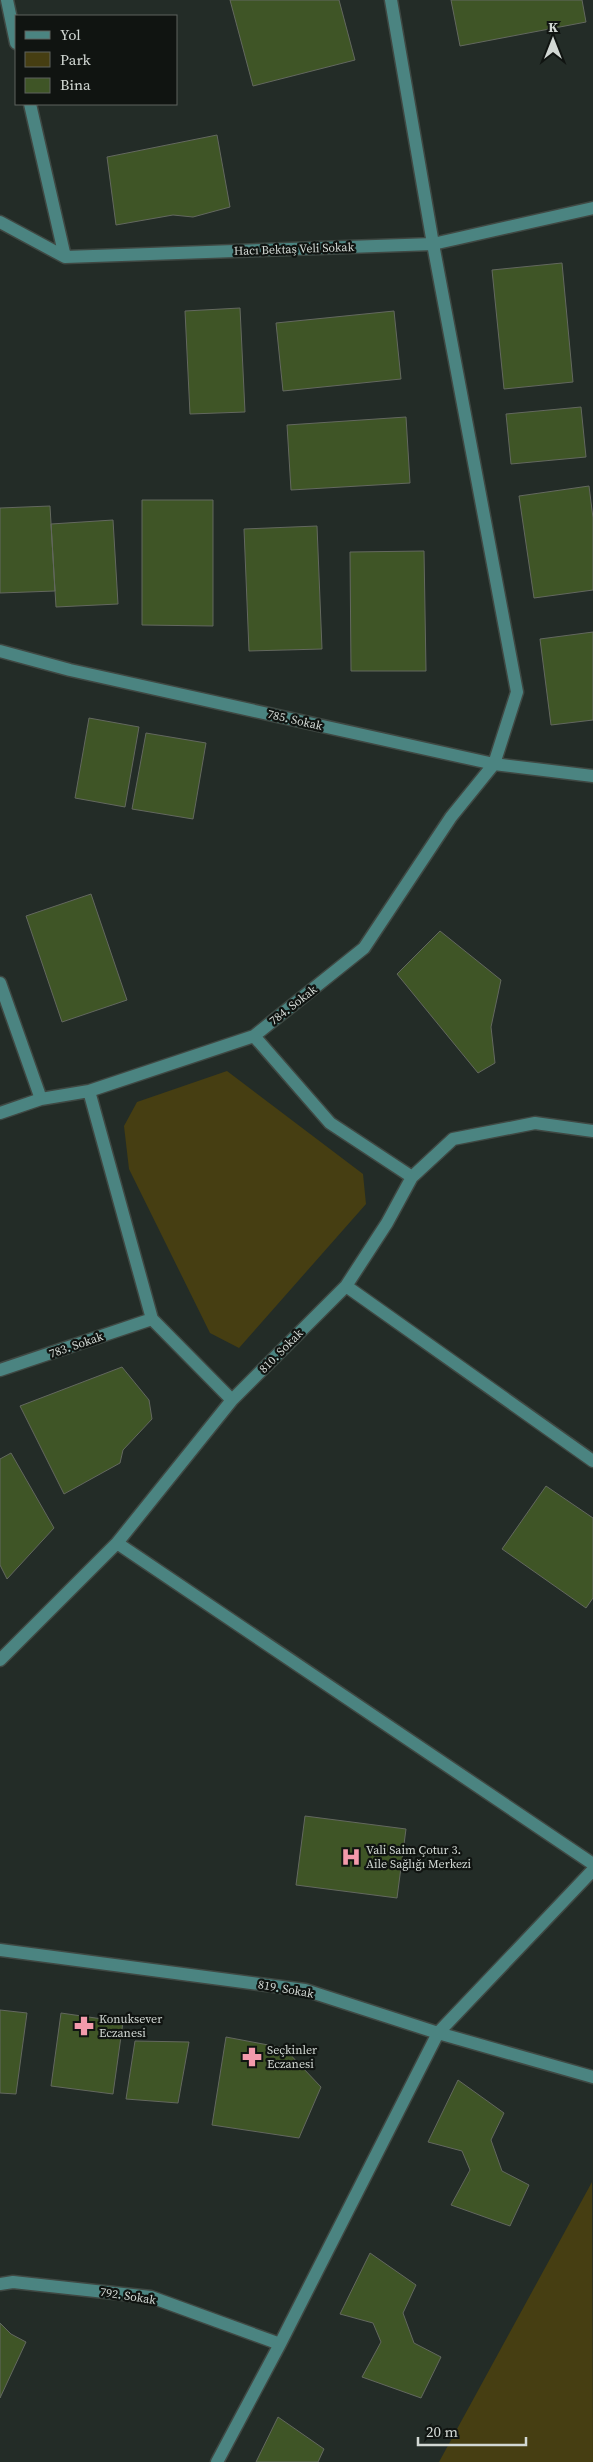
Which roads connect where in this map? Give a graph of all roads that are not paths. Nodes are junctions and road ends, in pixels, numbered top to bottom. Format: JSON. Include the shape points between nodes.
{"nodes":[{"id":1,"x":6,"y":0,"type":"edge"},
{"id":2,"x":391,"y":0,"type":"edge"},
{"id":3,"x":15,"y":39,"type":"edge"},
{"id":4,"x":30,"y":105,"type":"edge"},
{"id":5,"x":593,"y":208,"type":"edge"},
{"id":6,"x":0,"y":222,"type":"edge"},
{"id":7,"x":433,"y":244,"type":"junction"},
{"id":8,"x":65,"y":257,"type":"junction"},
{"id":9,"x":0,"y":651,"type":"edge"},
{"id":10,"x":494,"y":764,"type":"junction"},
{"id":11,"x":593,"y":776,"type":"edge"},
{"id":12,"x":0,"y":983,"type":"edge"},
{"id":13,"x":254,"y":1036,"type":"junction"},
{"id":14,"x":89,"y":1091,"type":"junction"},
{"id":15,"x":41,"y":1099,"type":"junction"},
{"id":16,"x":0,"y":1113,"type":"edge"},
{"id":17,"x":593,"y":1131,"type":"edge"},
{"id":18,"x":412,"y":1178,"type":"junction"},
{"id":19,"x":346,"y":1286,"type":"junction"},
{"id":20,"x":152,"y":1319,"type":"junction"},
{"id":21,"x":0,"y":1370,"type":"edge"},
{"id":22,"x":232,"y":1400,"type":"junction"},
{"id":23,"x":593,"y":1461,"type":"edge"},
{"id":24,"x":117,"y":1543,"type":"junction"},
{"id":25,"x":0,"y":1660,"type":"edge"},
{"id":26,"x":593,"y":1864,"type":"edge"},
{"id":27,"x":593,"y":1870,"type":"edge"},
{"id":28,"x":0,"y":1950,"type":"edge"},
{"id":29,"x":438,"y":2033,"type":"junction"},
{"id":30,"x":593,"y":2077,"type":"edge"},
{"id":31,"x":0,"y":2284,"type":"edge"},
{"id":32,"x":280,"y":2344,"type":"junction"},
{"id":33,"x":217,"y":2462,"type":"edge"}],
"edges":[{"from":1,"to":3,"type":"street"},
{"from":2,"to":7,"type":"street"},
{"from":4,"to":8,"type":"street"},
{"from":5,"to":7,"type":"street","name":"Hacı Bektaş Veli Sokak"},
{"from":6,"to":8,"type":"street"},
{"from":7,"to":8,"type":"street","name":"Hacı Bektaş Veli Sokak"},
{"from":7,"to":10,"type":"street","via":[[517,692]]},
{"from":9,"to":10,"type":"street","name":"785. Sokak","via":[[70,670]]},
{"from":10,"to":11,"type":"street","name":"785. Sokak"},
{"from":10,"to":13,"type":"street","name":"784. Sokak","via":[[451,818],[364,948]]},
{"from":12,"to":15,"type":"street"},
{"from":13,"to":14,"type":"street","name":"784. Sokak"},
{"from":13,"to":18,"type":"street","via":[[330,1123]]},
{"from":14,"to":15,"type":"street","name":"784. Sokak"},
{"from":14,"to":20,"type":"street"},
{"from":15,"to":16,"type":"street","name":"784. Sokak"},
{"from":17,"to":18,"type":"street","name":"810. Sokak","via":[[535,1123],[452,1139]]},
{"from":18,"to":19,"type":"street","name":"810. Sokak","via":[[387,1224]]},
{"from":19,"to":22,"type":"street","name":"810. Sokak"},
{"from":19,"to":23,"type":"street"},
{"from":20,"to":21,"type":"street","name":"783. Sokak"},
{"from":20,"to":22,"type":"street"},
{"from":22,"to":24,"type":"street","name":"810. Sokak"},
{"from":24,"to":25,"type":"street","name":"810. Sokak"},
{"from":24,"to":26,"type":"street"},
{"from":27,"to":29,"type":"street"},
{"from":28,"to":29,"type":"street","name":"819. Sokak","via":[[305,1990]]},
{"from":29,"to":30,"type":"street","name":"819. Sokak"},
{"from":29,"to":32,"type":"street"},
{"from":31,"to":32,"type":"street","name":"792. Sokak","via":[[13,2282],[151,2297]]},
{"from":32,"to":33,"type":"street"}]}
